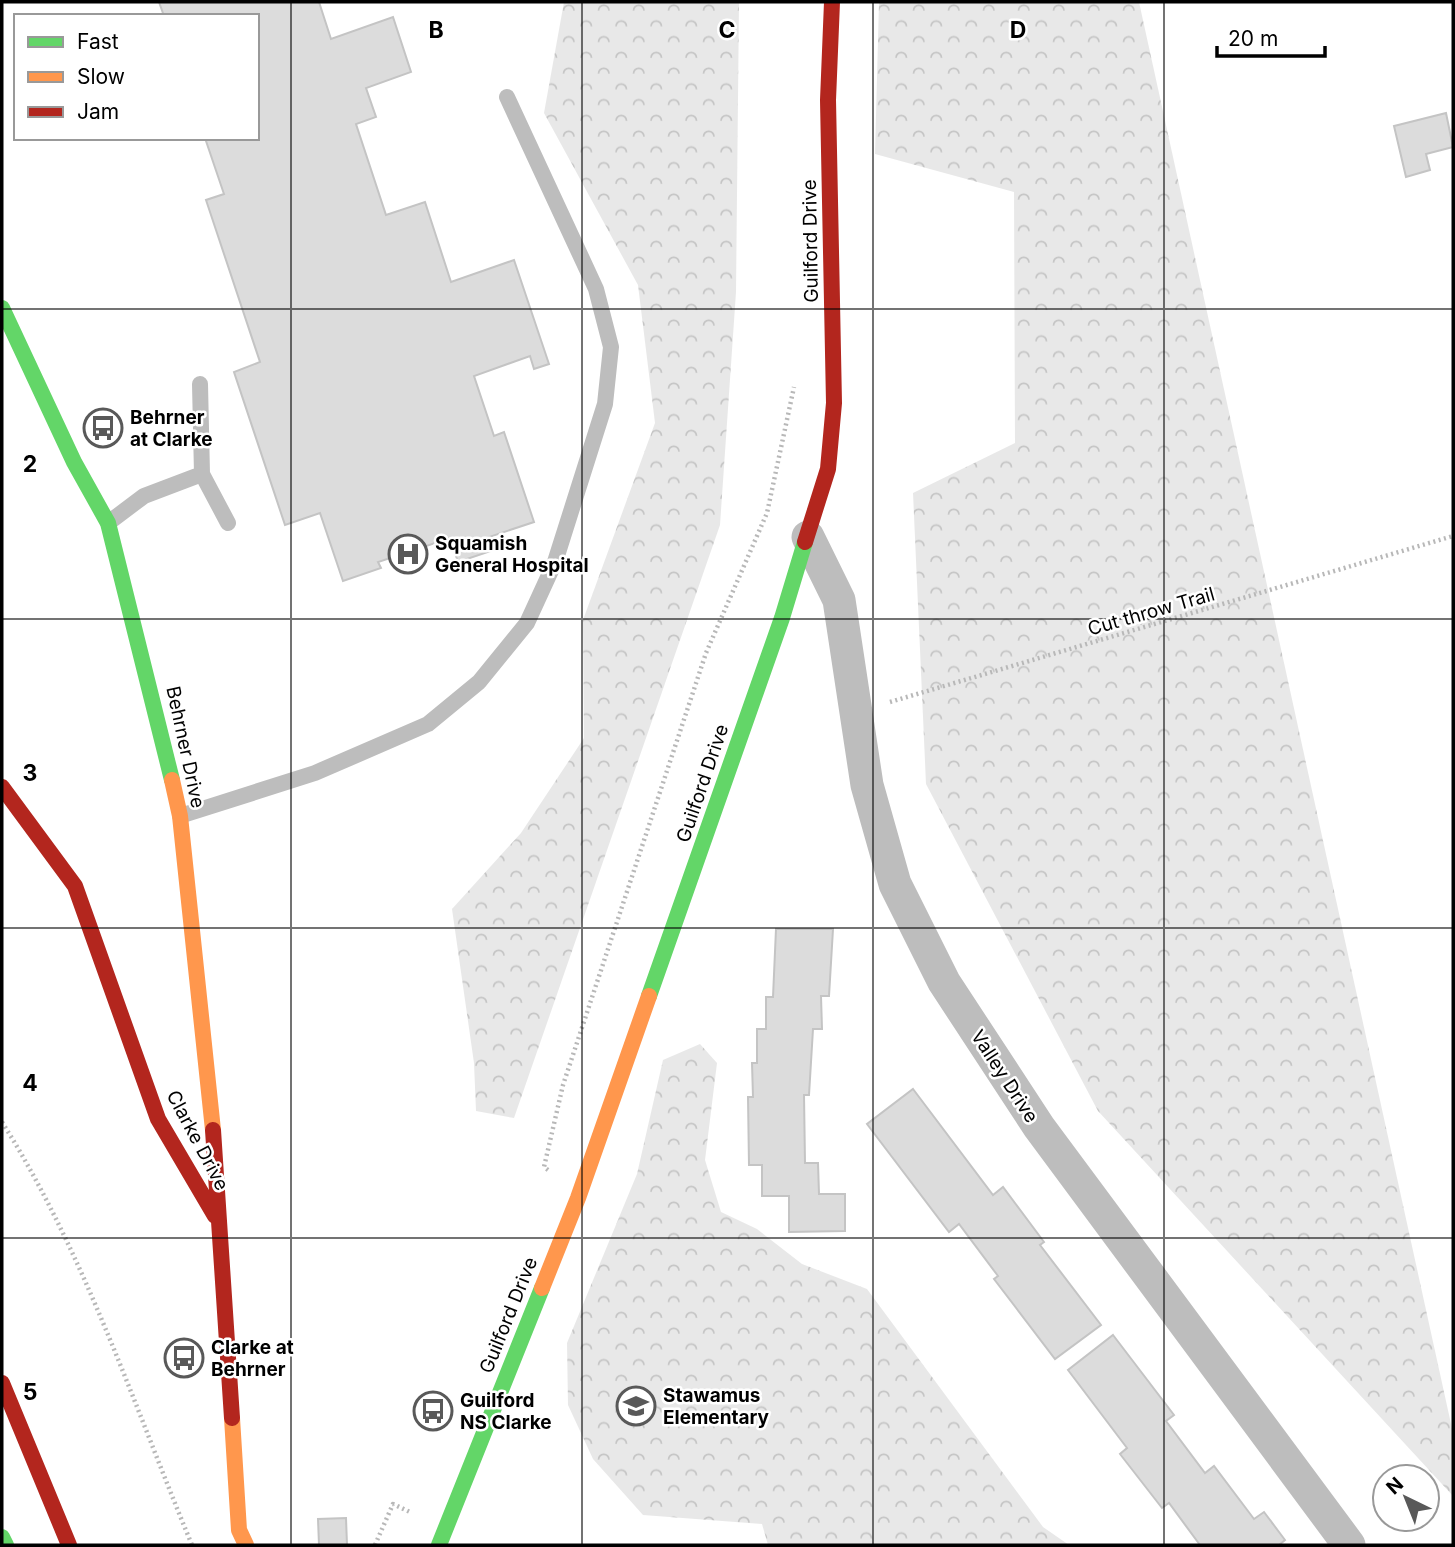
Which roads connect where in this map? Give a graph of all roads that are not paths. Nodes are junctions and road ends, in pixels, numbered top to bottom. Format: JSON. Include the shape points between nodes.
{"nodes":[{"id":1,"x":832,"y":2,"type":"edge"},
{"id":2,"x":508,"y":97,"type":"dead end"},
{"id":3,"x":2,"y":308,"type":"edge"},
{"id":4,"x":200,"y":384,"type":"dead end"},
{"id":5,"x":202,"y":474,"type":"junction"},
{"id":6,"x":108,"y":523,"type":"junction"},
{"id":7,"x":228,"y":523,"type":"dead end"},
{"id":8,"x":808,"y":537,"type":"junction"},
{"id":9,"x":2,"y":787,"type":"edge"},
{"id":10,"x":180,"y":816,"type":"junction"},
{"id":11,"x":219,"y":1224,"type":"junction"},
{"id":12,"x":2,"y":1383,"type":"edge"},
{"id":13,"x":2,"y":1537,"type":"edge"},
{"id":14,"x":5,"y":1545,"type":"edge"},
{"id":15,"x":69,"y":1545,"type":"edge"},
{"id":16,"x":246,"y":1545,"type":"edge"},
{"id":17,"x":439,"y":1545,"type":"edge"},
{"id":18,"x":1349,"y":1545,"type":"edge"}],
"edges":[{"from":1,"to":8,"type":"main road","name":"Guilford Drive","via":[[828,100],[834,403],[828,469]]},
{"from":2,"to":10,"type":"lane","via":[[596,289],[611,347],[605,404],[550,575],[527,623],[479,682],[428,724],[316,772]]},
{"from":3,"to":6,"type":"main road","name":"Behrner Drive","via":[[74,462]]},
{"from":4,"to":5,"type":"lane"},
{"from":5,"to":6,"type":"lane","via":[[144,496]]},
{"from":5,"to":7,"type":"lane"},
{"from":6,"to":10,"type":"main road","name":"Behrner Drive"},
{"from":8,"to":17,"type":"main road","name":"Guilford Drive","via":[[578,1198]]},
{"from":8,"to":18,"type":"street","name":"Valley Drive","via":[[839,600],[867,785],[895,884],[944,982],[1039,1127]]},
{"from":9,"to":11,"type":"main road","name":"Clarke Drive","via":[[75,886],[158,1119]]},
{"from":10,"to":11,"type":"main road","name":"Behrner Drive"},
{"from":11,"to":16,"type":"main road","name":"Clarke Drive","via":[[239,1530]]},
{"from":12,"to":15,"type":"main road"},
{"from":13,"to":14,"type":"main road"}]}
